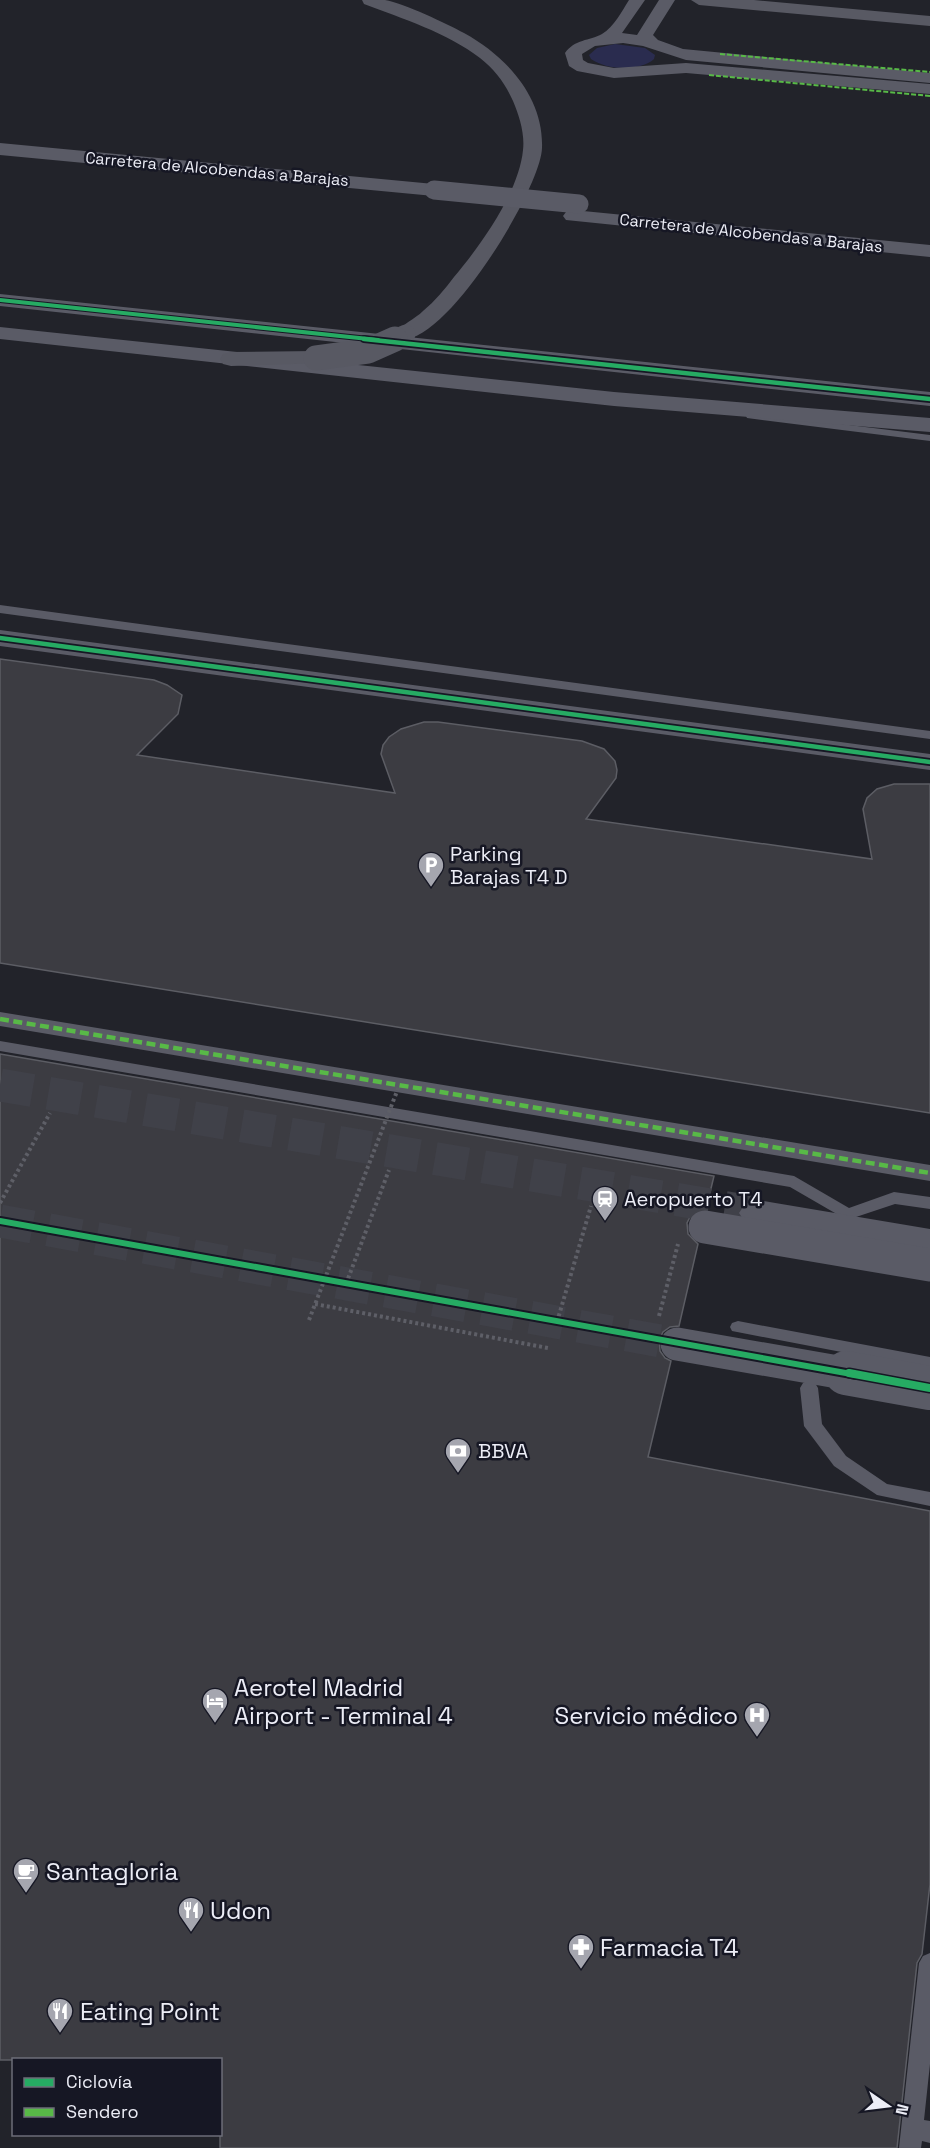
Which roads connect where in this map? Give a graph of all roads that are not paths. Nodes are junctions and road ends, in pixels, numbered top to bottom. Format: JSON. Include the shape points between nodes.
{"nodes":[{"id":1,"x":370,"y":0,"type":"edge"},
{"id":2,"x":637,"y":0,"type":"edge"},
{"id":3,"x":667,"y":0,"type":"edge"},
{"id":4,"x":699,"y":0,"type":"edge"},
{"id":5,"x":930,"y":21,"type":"edge"},
{"id":6,"x":609,"y":37,"type":"junction"},
{"id":7,"x":649,"y":39,"type":"junction"},
{"id":8,"x":670,"y":53,"type":"junction"},
{"id":9,"x":658,"y":68,"type":"junction"},
{"id":10,"x":930,"y":78,"type":"edge"},
{"id":11,"x":930,"y":89,"type":"edge"},
{"id":12,"x":0,"y":149,"type":"edge"},
{"id":13,"x":0,"y":160,"type":"edge"},
{"id":14,"x":433,"y":196,"type":"junction"},
{"id":15,"x":576,"y":210,"type":"junction"},
{"id":16,"x":930,"y":238,"type":"edge"},
{"id":17,"x":930,"y":251,"type":"edge"},
{"id":18,"x":0,"y":300,"type":"edge"},
{"id":19,"x":0,"y":333,"type":"edge"},
{"id":20,"x":231,"y":359,"type":"junction"},
{"id":21,"x":614,"y":399,"type":"junction"},
{"id":22,"x":930,"y":399,"type":"edge"},
{"id":23,"x":930,"y":425,"type":"edge"},
{"id":24,"x":930,"y":438,"type":"edge"},
{"id":25,"x":0,"y":609,"type":"edge"},
{"id":26,"x":0,"y":638,"type":"edge"},
{"id":27,"x":930,"y":735,"type":"edge"},
{"id":28,"x":930,"y":762,"type":"edge"},
{"id":29,"x":0,"y":1019,"type":"edge"},
{"id":30,"x":0,"y":1046,"type":"edge"},
{"id":31,"x":930,"y":1173,"type":"edge"},
{"id":32,"x":930,"y":1203,"type":"edge"},
{"id":33,"x":757,"y":1213,"type":"tunnel mouth"},
{"id":34,"x":693,"y":1230,"type":"road end"},
{"id":35,"x":930,"y":1242,"type":"edge"},
{"id":36,"x":930,"y":1265,"type":"edge"},
{"id":37,"x":738,"y":1327,"type":"dead end"},
{"id":38,"x":668,"y":1331,"type":"tunnel mouth"},
{"id":39,"x":930,"y":1363,"type":"edge"},
{"id":40,"x":809,"y":1388,"type":"dead end"},
{"id":41,"x":930,"y":1388,"type":"edge"},
{"id":42,"x":930,"y":1499,"type":"edge"},
{"id":43,"x":930,"y":1963,"type":"edge"},
{"id":44,"x":927,"y":2010,"type":"edge"},
{"id":45,"x":917,"y":2136,"type":"edge"}],
"edges":[{"from":1,"to":20,"type":"highway","bridge":true,"via":[[455,34],[500,67],[526,106],[533,149],[524,184],[490,240],[434,313],[406,334],[368,351],[316,358]]},
{"from":2,"to":6,"type":"street"},
{"from":3,"to":7,"type":"street"},
{"from":4,"to":5,"type":"highway"},
{"from":6,"to":7,"type":"street"},
{"from":6,"to":9,"type":"street","via":[[576,50],[576,62],[614,74]]},
{"from":7,"to":8,"type":"street"},
{"from":8,"to":9,"type":"street","via":[[669,62]]},
{"from":8,"to":10,"type":"street"},
{"from":9,"to":11,"type":"street"},
{"from":12,"to":14,"type":"street","name":"Carretera de Alcobendas a Barajas"},
{"from":13,"to":14,"type":"street","name":"Carretera de Alcobendas a Barajas"},
{"from":14,"to":15,"type":"street"},
{"from":15,"to":16,"type":"street","name":"Carretera de Alcobendas a Barajas"},
{"from":15,"to":17,"type":"street","name":"Carretera de Alcobendas a Barajas"},
{"from":18,"to":22,"type":"street"},
{"from":19,"to":20,"type":"street"},
{"from":20,"to":21,"type":"street"},
{"from":21,"to":23,"type":"street"},
{"from":21,"to":24,"type":"lane"},
{"from":25,"to":27,"type":"lane"},
{"from":26,"to":28,"type":"street"},
{"from":29,"to":31,"type":"street"},
{"from":30,"to":32,"type":"lane","via":[[794,1182],[847,1214],[894,1197]]},
{"from":33,"to":35,"type":"street"},
{"from":34,"to":36,"type":"street","bridge":true},
{"from":37,"to":39,"type":"lane"},
{"from":38,"to":41,"type":"street","bridge":true},
{"from":40,"to":42,"type":"lane","via":[[813,1426],[840,1461],[883,1490]]},
{"from":43,"to":44,"type":"lane"},
{"from":44,"to":45,"type":"lane"}]}
